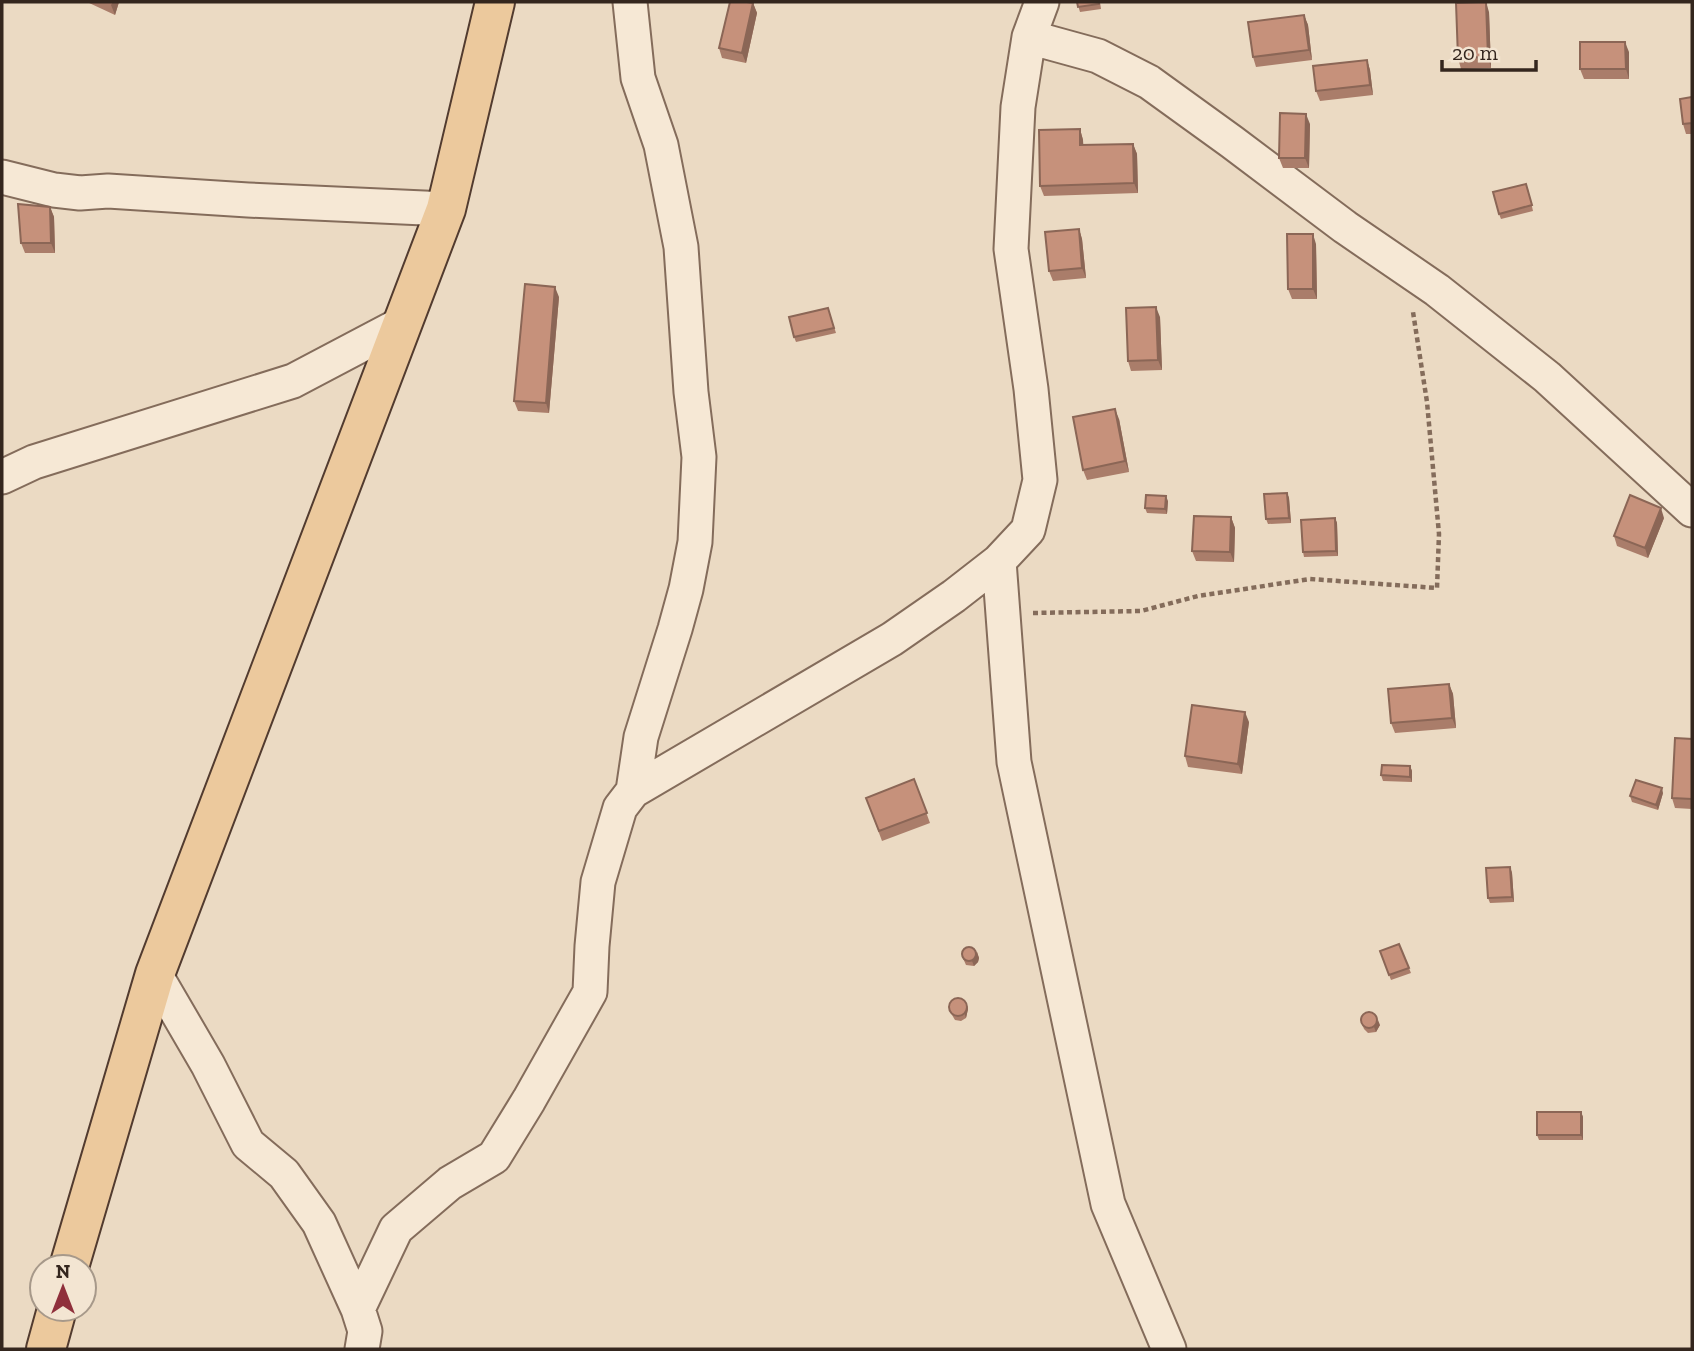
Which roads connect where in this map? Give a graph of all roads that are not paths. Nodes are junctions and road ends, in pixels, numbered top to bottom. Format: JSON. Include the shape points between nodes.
{"nodes":[{"id":1,"x":495,"y":2,"type":"edge"},
{"id":2,"x":630,"y":2,"type":"edge"},
{"id":3,"x":1042,"y":2,"type":"edge"},
{"id":4,"x":1029,"y":37,"type":"junction"},
{"id":5,"x":2,"y":177,"type":"edge"},
{"id":6,"x":446,"y":209,"type":"junction"},
{"id":7,"x":403,"y":323,"type":"junction"},
{"id":8,"x":2,"y":477,"type":"edge"},
{"id":9,"x":1692,"y":510,"type":"edge"},
{"id":10,"x":999,"y":561,"type":"junction"},
{"id":11,"x":633,"y":791,"type":"junction"},
{"id":12,"x":155,"y":974,"type":"junction"},
{"id":13,"x":73,"y":1253,"type":"edge"},
{"id":14,"x":358,"y":1309,"type":"junction"},
{"id":15,"x":53,"y":1323,"type":"edge"},
{"id":16,"x":46,"y":1349,"type":"edge"},
{"id":17,"x":362,"y":1349,"type":"edge"},
{"id":18,"x":1169,"y":1349,"type":"edge"}],
"edges":[{"from":1,"to":6,"type":"main road"},
{"from":2,"to":11,"type":"street","via":[[638,78],[661,145],[681,247],[699,457],[691,565],[641,737]]},
{"from":3,"to":4,"type":"street"},
{"from":4,"to":9,"type":"street","via":[[1098,56],[1149,82],[1437,290],[1547,377]]},
{"from":4,"to":10,"type":"street","via":[[1018,107],[1011,249],[1040,480],[1028,530]]},
{"from":5,"to":6,"type":"street","via":[[80,193]]},
{"from":6,"to":7,"type":"main road"},
{"from":7,"to":8,"type":"street","via":[[293,381],[34,462]]},
{"from":7,"to":12,"type":"main road"},
{"from":10,"to":11,"type":"street","via":[[892,639]]},
{"from":10,"to":18,"type":"street","via":[[1014,762],[1108,1204]]},
{"from":11,"to":14,"type":"street","via":[[620,808],[598,883],[590,992],[494,1157],[450,1183],[396,1229]]},
{"from":12,"to":13,"type":"main road"},
{"from":12,"to":14,"type":"street","via":[[248,1144],[284,1174],[319,1223]]},
{"from":14,"to":17,"type":"street","via":[[365,1331]]},
{"from":15,"to":16,"type":"main road"}]}
